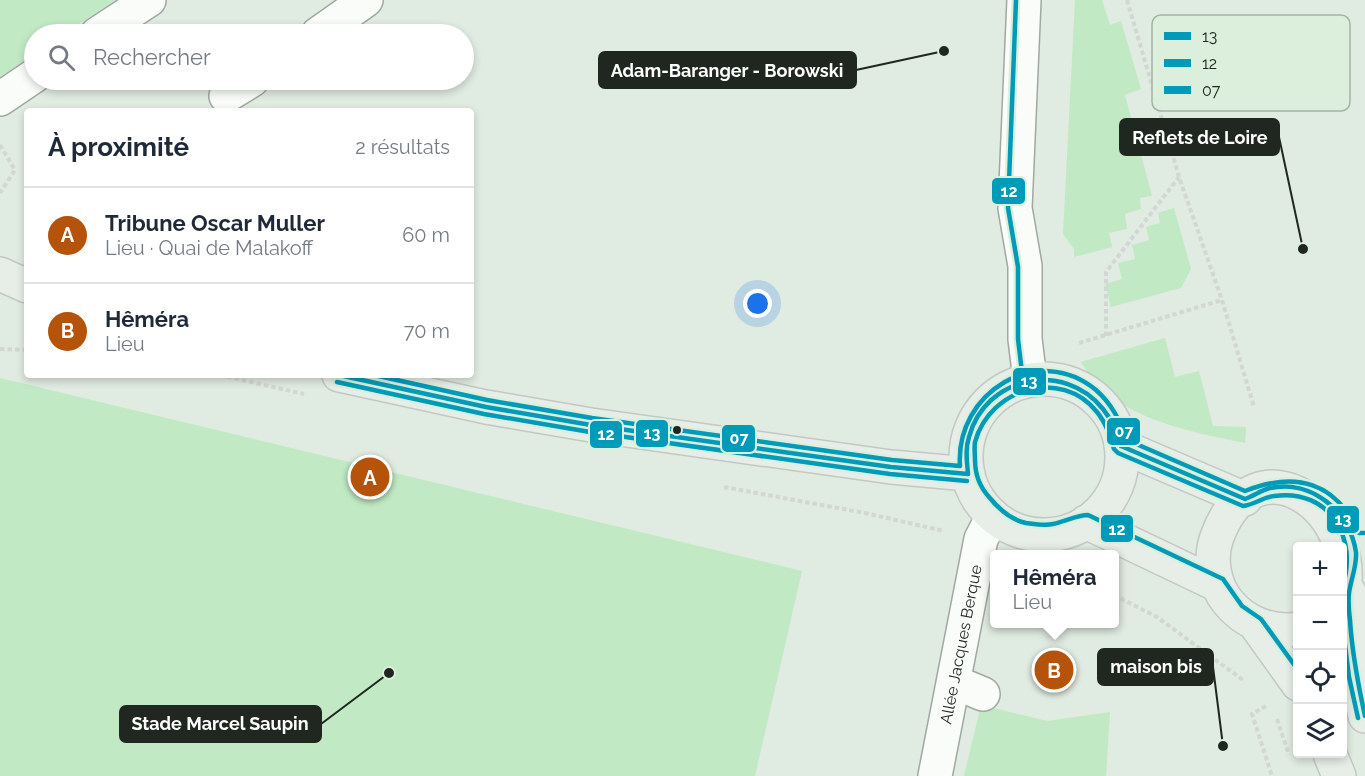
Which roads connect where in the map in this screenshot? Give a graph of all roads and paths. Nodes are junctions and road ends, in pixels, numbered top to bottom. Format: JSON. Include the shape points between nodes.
{"nodes":[{"id":1,"x":149,"y":0,"type":"edge"},
{"id":2,"x":366,"y":0,"type":"edge"},
{"id":3,"x":1024,"y":0,"type":"edge"},
{"id":4,"x":1127,"y":0,"type":"edge"},
{"id":5,"x":112,"y":24,"type":"edge"},
{"id":6,"x":332,"y":24,"type":"edge"},
{"id":7,"x":24,"y":83,"type":"edge"},
{"id":8,"x":1152,"y":85,"type":"edge"},
{"id":9,"x":0,"y":99,"type":"edge"},
{"id":10,"x":1160,"y":111,"type":"edge"},
{"id":11,"x":0,"y":145,"type":"edge"},
{"id":12,"x":1179,"y":177,"type":"junction"},
{"id":13,"x":0,"y":193,"type":"edge"},
{"id":14,"x":0,"y":274,"type":"edge"},
{"id":15,"x":24,"y":285,"type":"edge"},
{"id":16,"x":1222,"y":300,"type":"junction"},
{"id":17,"x":1106,"y":336,"type":"junction"},
{"id":18,"x":1079,"y":343,"type":"dead end"},
{"id":19,"x":0,"y":349,"type":"edge"},
{"id":20,"x":24,"y":350,"type":"edge"},
{"id":21,"x":353,"y":378,"type":"edge"},
{"id":22,"x":1030,"y":380,"type":"junction"},
{"id":23,"x":1254,"y":407,"type":"dead end"},
{"id":24,"x":1121,"y":446,"type":"junction"},
{"id":25,"x":968,"y":474,"type":"junction"},
{"id":26,"x":1245,"y":499,"type":"junction"},
{"id":27,"x":993,"y":516,"type":"junction"},
{"id":28,"x":1086,"y":522,"type":"junction"},
{"id":29,"x":1360,"y":541,"type":"edge"},
{"id":30,"x":1218,"y":585,"type":"junction"},
{"id":31,"x":1347,"y":593,"type":"edge"},
{"id":32,"x":1119,"y":598,"type":"edge"},
{"id":33,"x":1347,"y":604,"type":"edge"},
{"id":34,"x":1255,"y":624,"type":"junction"},
{"id":35,"x":1293,"y":629,"type":"edge"},
{"id":36,"x":1293,"y":677,"type":"edge"},
{"id":37,"x":1246,"y":683,"type":"dead end"},
{"id":38,"x":951,"y":692,"type":"junction"},
{"id":39,"x":983,"y":694,"type":"dead end"},
{"id":40,"x":1262,"y":697,"type":"dead end"},
{"id":41,"x":1274,"y":714,"type":"dead end"},
{"id":42,"x":1365,"y":716,"type":"edge"},
{"id":43,"x":1332,"y":758,"type":"edge"},
{"id":44,"x":1292,"y":766,"type":"dead end"},
{"id":45,"x":935,"y":776,"type":"edge"},
{"id":46,"x":1272,"y":776,"type":"edge"},
{"id":47,"x":1339,"y":776,"type":"edge"}],
"edges":[{"from":1,"to":5,"type":"street"},
{"from":2,"to":6,"type":"street"},
{"from":3,"to":22,"type":"street","via":[[1015,208],[1026,266],[1025,339]]},
{"from":4,"to":8,"type":"path"},
{"from":7,"to":9,"type":"street"},
{"from":10,"to":12,"type":"path"},
{"from":11,"to":13,"type":"path","via":[[15,170]]},
{"from":12,"to":16,"type":"path"},
{"from":12,"to":17,"type":"path","via":[[1106,272]]},
{"from":14,"to":15,"type":"main road"},
{"from":16,"to":17,"type":"path"},
{"from":16,"to":23,"type":"path"},
{"from":17,"to":18,"type":"path"},
{"from":19,"to":20,"type":"path"},
{"from":21,"to":25,"type":"main road","via":[[591,425]]},
{"from":22,"to":24,"type":"main road","via":[[1057,380],[1084,390],[1113,420]]},
{"from":22,"to":25,"type":"main road","via":[[993,398],[979,414],[966,453]]},
{"from":24,"to":26,"type":"main road"},
{"from":24,"to":28,"type":"main road","via":[[1120,476],[1113,494]]},
{"from":25,"to":27,"type":"main road","via":[[973,490]]},
{"from":26,"to":29,"type":"main road","via":[[1271,488],[1311,492],[1335,507]]},
{"from":26,"to":30,"type":"main road","via":[[1223,522],[1215,542]]},
{"from":27,"to":28,"type":"main road","via":[[1007,525],[1038,534],[1055,534]]},
{"from":27,"to":38,"type":"street","name":"Allée Jacques Berque","via":[[981,539]]},
{"from":28,"to":30,"type":"main road"},
{"from":29,"to":31,"type":"main road"},
{"from":30,"to":34,"type":"main road","via":[[1237,612]]},
{"from":32,"to":37,"type":"path","via":[[1157,617]]},
{"from":33,"to":42,"type":"main road"},
{"from":34,"to":35,"type":"main road"},
{"from":34,"to":36,"type":"main road"},
{"from":38,"to":39,"type":"street"},
{"from":38,"to":45,"type":"street","name":"Allée Jacques Berque"},
{"from":40,"to":46,"type":"path","via":[[1270,704],[1252,714]]},
{"from":41,"to":44,"type":"path"},
{"from":43,"to":47,"type":"main road"}]}
